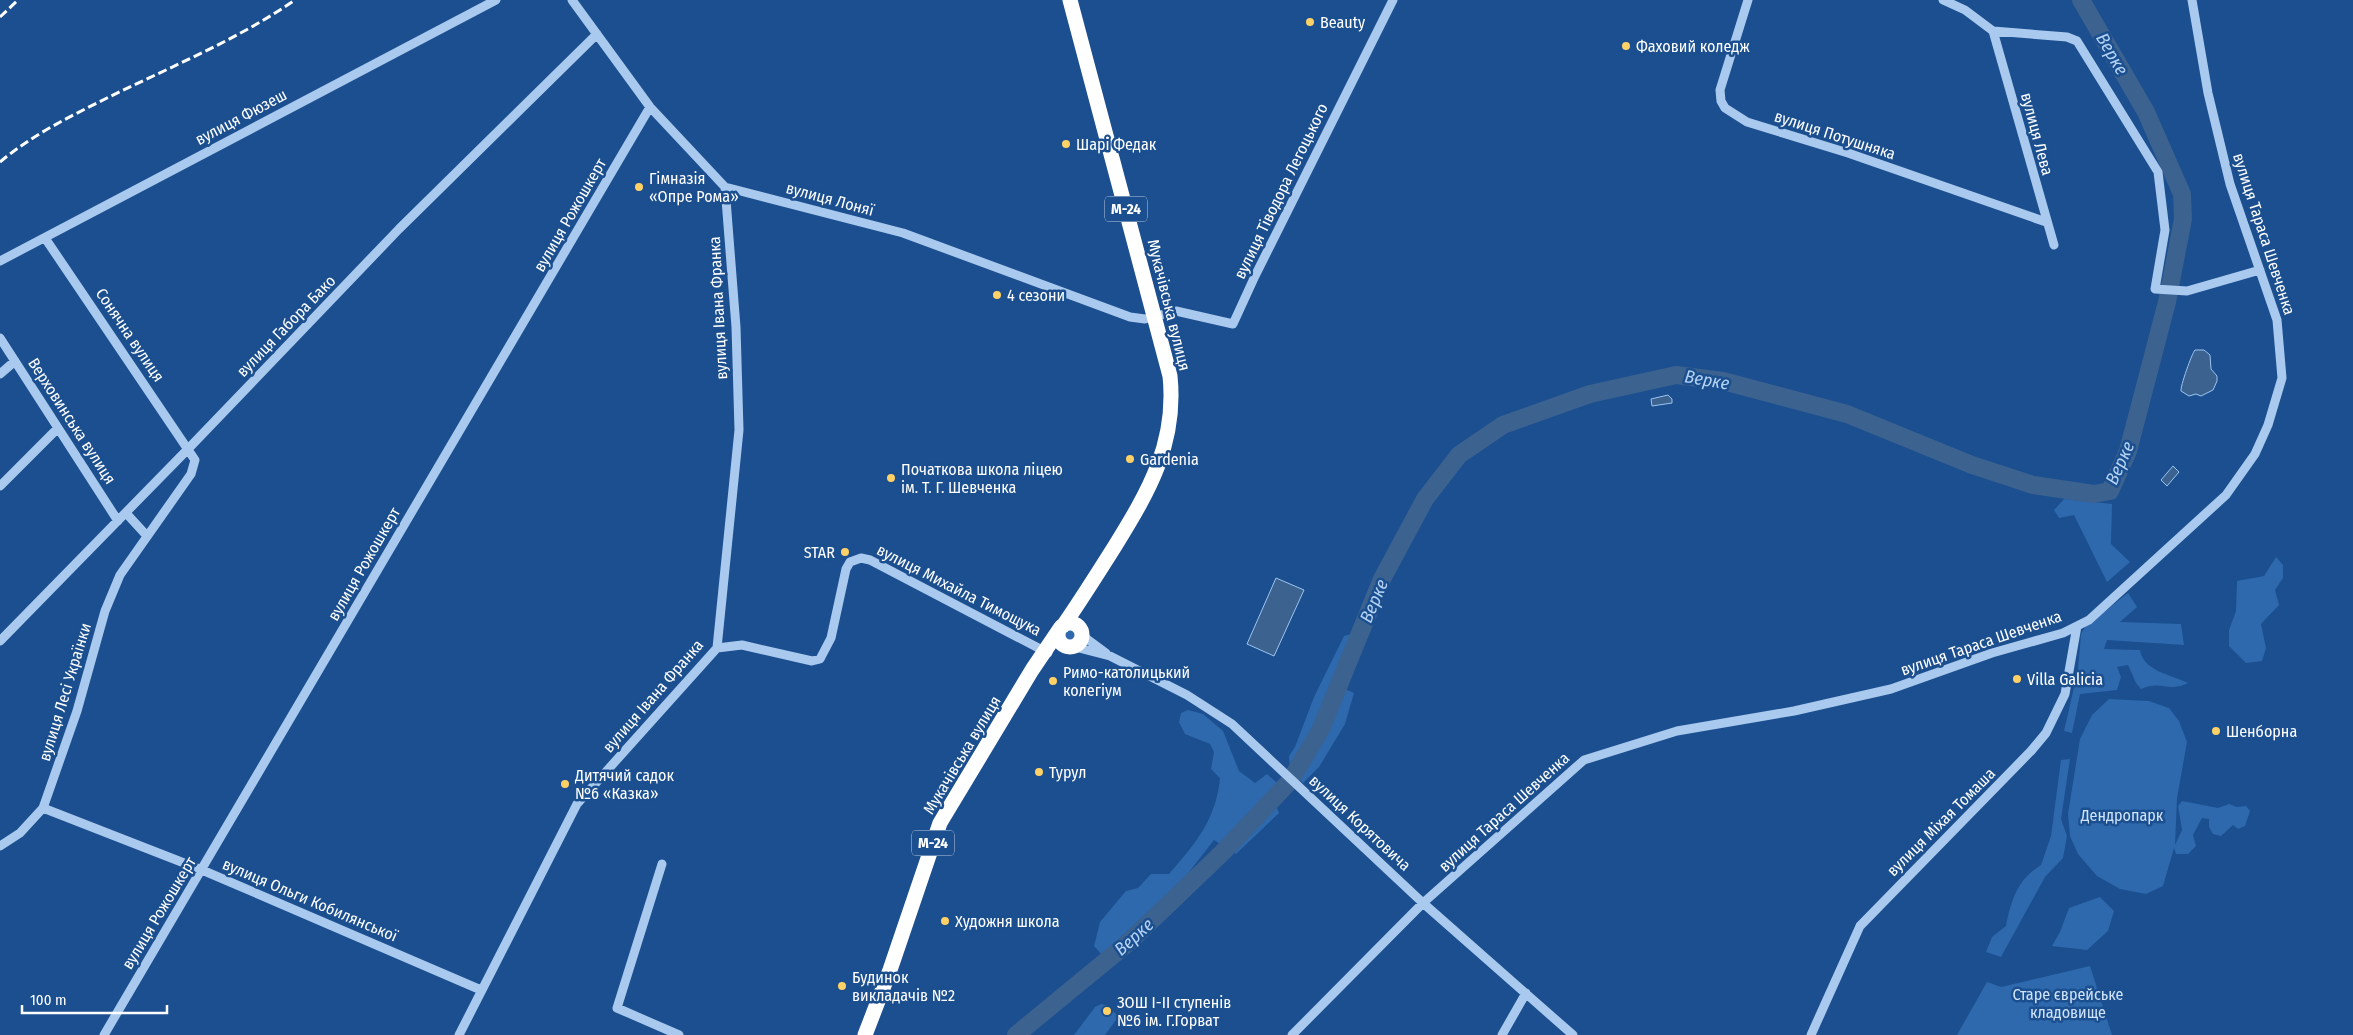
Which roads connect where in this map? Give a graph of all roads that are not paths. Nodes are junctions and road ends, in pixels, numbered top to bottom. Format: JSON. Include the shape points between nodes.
{"nodes":[{"id":1,"x":496,"y":0,"type":"edge"},
{"id":2,"x":572,"y":0,"type":"edge"},
{"id":3,"x":1070,"y":0,"type":"edge"},
{"id":4,"x":1393,"y":0,"type":"edge"},
{"id":5,"x":1748,"y":0,"type":"edge"},
{"id":6,"x":1943,"y":0,"type":"edge"},
{"id":7,"x":1964,"y":0,"type":"edge"},
{"id":8,"x":2192,"y":0,"type":"edge"},
{"id":9,"x":1965,"y":10,"type":"junction"},
{"id":10,"x":1994,"y":31,"type":"junction"},
{"id":11,"x":597,"y":34,"type":"junction"},
{"id":12,"x":650,"y":107,"type":"junction"},
{"id":13,"x":725,"y":186,"type":"junction"},
{"id":14,"x":2046,"y":222,"type":"junction"},
{"id":15,"x":45,"y":238,"type":"junction"},
{"id":16,"x":2054,"y":245,"type":"dead end"},
{"id":17,"x":0,"y":261,"type":"edge"},
{"id":18,"x":2260,"y":270,"type":"junction"},
{"id":19,"x":1155,"y":318,"type":"junction"},
{"id":20,"x":0,"y":338,"type":"edge"},
{"id":21,"x":15,"y":361,"type":"junction"},
{"id":22,"x":0,"y":374,"type":"edge"},
{"id":23,"x":58,"y":428,"type":"junction"},
{"id":24,"x":189,"y":448,"type":"junction"},
{"id":25,"x":0,"y":486,"type":"edge"},
{"id":26,"x":126,"y":513,"type":"junction"},
{"id":27,"x":118,"y":521,"type":"junction"},
{"id":28,"x":147,"y":536,"type":"junction"},
{"id":29,"x":1079,"y":603,"type":"junction"},
{"id":30,"x":2077,"y":626,"type":"junction"},
{"id":31,"x":1061,"y":628,"type":"junction"},
{"id":32,"x":1077,"y":640,"type":"junction"},
{"id":33,"x":0,"y":641,"type":"edge"},
{"id":34,"x":717,"y":648,"type":"junction"},
{"id":35,"x":1048,"y":653,"type":"junction"},
{"id":36,"x":1110,"y":656,"type":"junction"},
{"id":37,"x":43,"y":808,"type":"junction"},
{"id":38,"x":0,"y":846,"type":"edge"},
{"id":39,"x":662,"y":864,"type":"dead end"},
{"id":40,"x":202,"y":870,"type":"junction"},
{"id":41,"x":1423,"y":903,"type":"junction"},
{"id":42,"x":481,"y":990,"type":"junction"},
{"id":43,"x":1526,"y":994,"type":"junction"},
{"id":44,"x":104,"y":1035,"type":"edge"},
{"id":45,"x":459,"y":1035,"type":"edge"},
{"id":46,"x":679,"y":1035,"type":"edge"},
{"id":47,"x":865,"y":1035,"type":"edge"},
{"id":48,"x":1292,"y":1035,"type":"edge"},
{"id":49,"x":1502,"y":1035,"type":"edge"},
{"id":50,"x":1573,"y":1035,"type":"edge"},
{"id":51,"x":1812,"y":1035,"type":"edge"}],
"edges":[{"from":1,"to":15,"type":"street","name":"вулиця Фюзеш"},
{"from":2,"to":11,"type":"street"},
{"from":3,"to":19,"type":"highway","name":"Мукачівська вулиця","number":"М-24"},
{"from":4,"to":19,"type":"street","name":"вулиця Тіводора Легоцького","via":[[1233,324],[1176,311]]},
{"from":5,"to":14,"type":"street","name":"вулиця Потушняка","via":[[1720,90],[1720,101],[1725,108],[1747,122],[1848,153]]},
{"from":6,"to":9,"type":"street"},
{"from":7,"to":9,"type":"street"},
{"from":8,"to":18,"type":"street","name":"вулиця Тараса Шевченка","via":[[2208,93],[2230,184]]},
{"from":9,"to":10,"type":"street"},
{"from":10,"to":14,"type":"street","name":"вулиця Лева"},
{"from":10,"to":18,"type":"street","via":[[2077,41],[2158,172],[2165,230],[2155,289],[2188,291]]},
{"from":11,"to":12,"type":"street"},
{"from":11,"to":24,"type":"street","name":"вулиця Габора Бако","via":[[399,229]]},
{"from":12,"to":13,"type":"street"},
{"from":12,"to":40,"type":"street","name":"вулиця Рожошкерт"},
{"from":13,"to":19,"type":"street","name":"вулиця Лоняї","via":[[903,233],[1130,317]]},
{"from":13,"to":34,"type":"street","name":"вулиця Івана Франка","via":[[736,327],[739,430]]},
{"from":14,"to":16,"type":"street","name":"вулиця Лева"},
{"from":15,"to":17,"type":"street","name":"вулиця Фюзеш"},
{"from":15,"to":24,"type":"street","name":"Сонячна вулиця"},
{"from":18,"to":30,"type":"street","name":"вулиця Тараса Шевченка","via":[[2277,320],[2282,378],[2268,425],[2255,454],[2226,495],[2089,620]]},
{"from":19,"to":29,"type":"highway","name":"Мукачівська вулиця","number":"М-24","via":[[1170,376],[1172,397],[1167,441],[1148,492]]},
{"from":20,"to":21,"type":"street","name":"Верховинська вулиця"},
{"from":21,"to":22,"type":"street"},
{"from":21,"to":23,"type":"street","name":"Верховинська вулиця"},
{"from":23,"to":25,"type":"street"},
{"from":23,"to":27,"type":"street","name":"Верховинська вулиця"},
{"from":24,"to":26,"type":"street","name":"вулиця Габора Бако"},
{"from":24,"to":28,"type":"street","name":"вулиця Лесі Українки","via":[[195,460],[191,474]]},
{"from":26,"to":27,"type":"street","name":"вулиця Габора Бако"},
{"from":26,"to":28,"type":"street"},
{"from":27,"to":33,"type":"street","name":"вулиця Габора Бако"},
{"from":28,"to":37,"type":"street","name":"вулиця Лесі Українки","via":[[120,575],[105,611],[77,711]]},
{"from":29,"to":31,"type":"highway","name":"Мукачівська вулиця","number":"М-24"},
{"from":29,"to":32,"type":"highway"},
{"from":30,"to":41,"type":"street","name":"вулиця Тараса Шевченка","via":[[1891,689],[1794,711],[1678,731],[1584,760]]},
{"from":30,"to":51,"type":"street","name":"вулиця Міхая Томаша","via":[[2065,694],[2046,733],[1860,926]]},
{"from":31,"to":32,"type":"highway","via":[[1070,623]]},
{"from":31,"to":32,"type":"highway","via":[[1060,641]]},
{"from":31,"to":35,"type":"highway","name":"Мукачівська вулиця","number":"М-24"},
{"from":32,"to":35,"type":"highway","name":"Мукачівська вулиця","number":"М-24"},
{"from":32,"to":36,"type":"street","name":"вулиця Корятовича"},
{"from":32,"to":36,"type":"street","name":"вулиця Корятовича"},
{"from":34,"to":35,"type":"street","name":"вулиця Михайла Тимощука","via":[[742,645],[812,661],[820,659],[831,638],[846,569],[850,562],[861,558]]},
{"from":34,"to":42,"type":"street","name":"вулиця Івана Франка","via":[[578,804]]},
{"from":35,"to":47,"type":"highway","name":"Мукачівська вулиця","number":"М-24","via":[[1035,666],[940,823]]},
{"from":36,"to":41,"type":"street","name":"вулиця Корятовича","via":[[1187,695],[1232,724]]},
{"from":37,"to":38,"type":"street","name":"вулиця Лесі Українки","via":[[20,833]]},
{"from":37,"to":40,"type":"street","name":"вулиця Ольги Кобилянської"},
{"from":39,"to":46,"type":"street","via":[[617,1008]]},
{"from":40,"to":42,"type":"street","name":"вулиця Ольги Кобилянської"},
{"from":40,"to":44,"type":"street","name":"вулиця Рожошкерт"},
{"from":41,"to":43,"type":"street","name":"вулиця Корятовича"},
{"from":41,"to":48,"type":"street","name":"вулиця Тараса Шевченка"},
{"from":42,"to":45,"type":"street","name":"вулиця Івана Франка"},
{"from":43,"to":49,"type":"street"},
{"from":43,"to":50,"type":"street","name":"вулиця Корятовича"}]}
